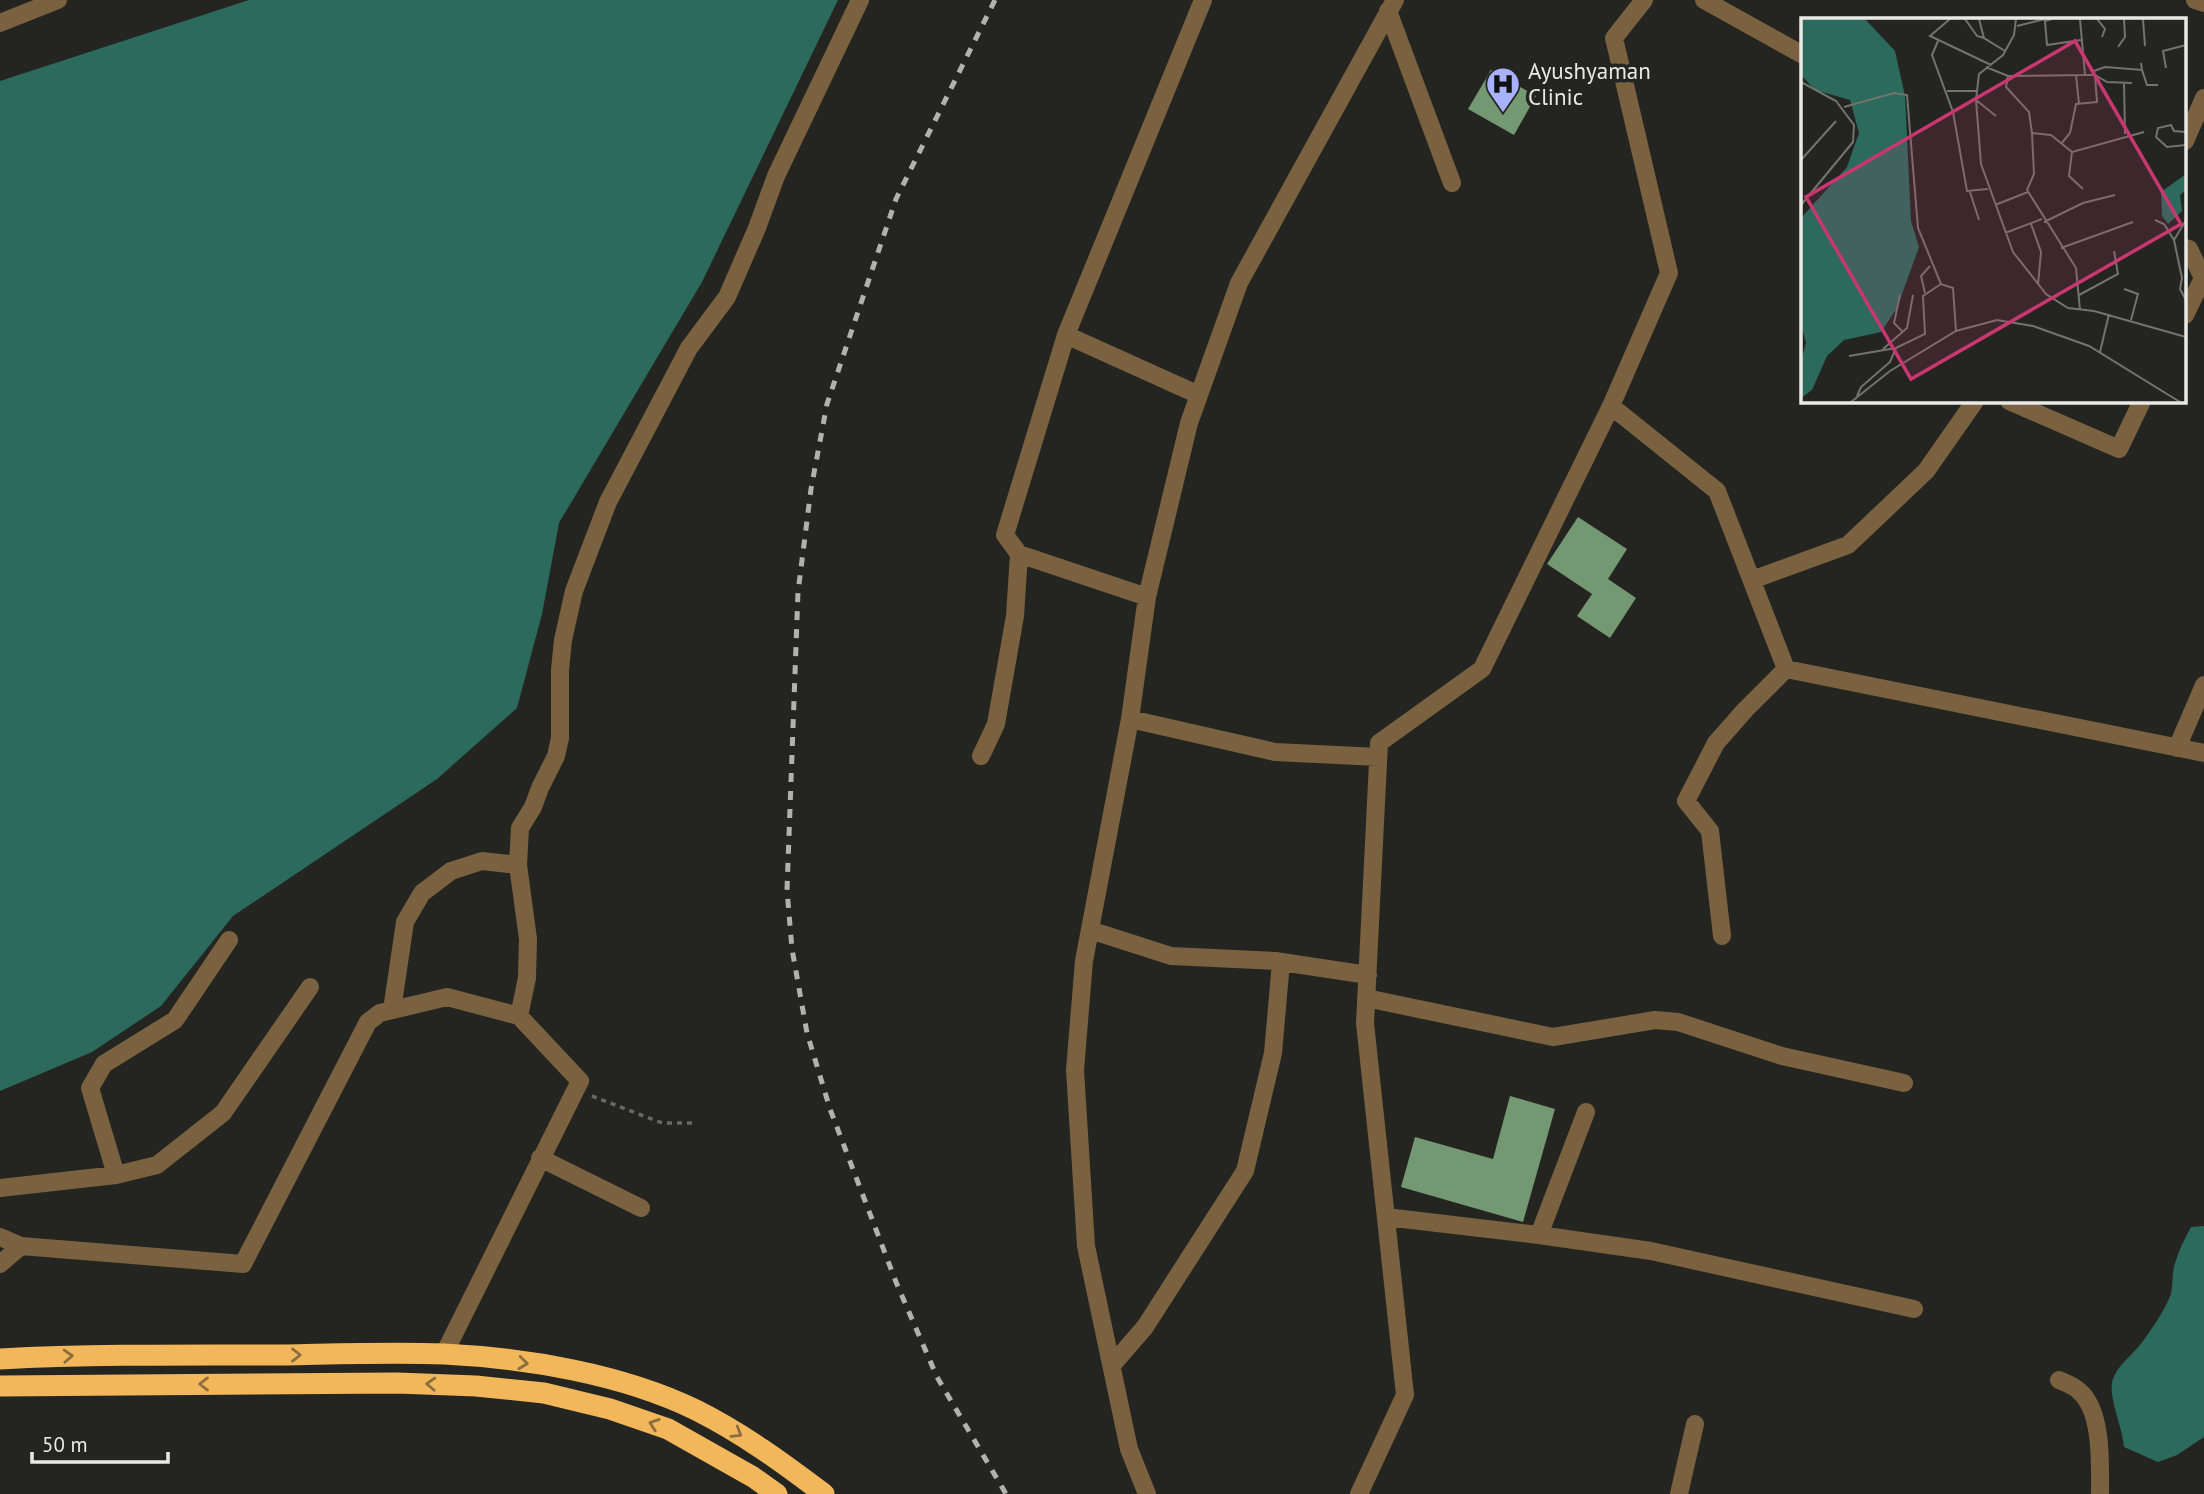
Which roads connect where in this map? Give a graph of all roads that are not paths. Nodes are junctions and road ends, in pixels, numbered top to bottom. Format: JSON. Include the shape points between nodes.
{"nodes":[{"id":1,"x":58,"y":0,"type":"edge"},
{"id":2,"x":860,"y":0,"type":"edge"},
{"id":3,"x":1203,"y":0,"type":"edge"},
{"id":4,"x":1644,"y":0,"type":"edge"},
{"id":5,"x":1704,"y":0,"type":"edge"},
{"id":6,"x":2195,"y":0,"type":"edge"},
{"id":7,"x":2204,"y":4,"type":"edge"},
{"id":8,"x":1392,"y":6,"type":"edge"},
{"id":9,"x":0,"y":23,"type":"edge"},
{"id":10,"x":1801,"y":54,"type":"edge"},
{"id":11,"x":2204,"y":98,"type":"edge"},
{"id":12,"x":2186,"y":139,"type":"edge"},
{"id":13,"x":1452,"y":183,"type":"dead end"},
{"id":14,"x":2193,"y":249,"type":"edge"},
{"id":15,"x":2204,"y":278,"type":"edge"},
{"id":16,"x":2186,"y":313,"type":"edge"},
{"id":17,"x":1066,"y":335,"type":"junction"},
{"id":18,"x":1199,"y":395,"type":"junction"},
{"id":19,"x":1974,"y":402,"type":"edge"},
{"id":20,"x":2011,"y":402,"type":"edge"},
{"id":21,"x":2142,"y":402,"type":"edge"},
{"id":22,"x":1611,"y":406,"type":"junction"},
{"id":23,"x":1019,"y":554,"type":"junction"},
{"id":24,"x":1752,"y":580,"type":"junction"},
{"id":25,"x":1147,"y":597,"type":"junction"},
{"id":26,"x":1786,"y":669,"type":"junction"},
{"id":27,"x":2204,"y":685,"type":"edge"},
{"id":28,"x":1130,"y":719,"type":"junction"},
{"id":29,"x":2177,"y":748,"type":"junction"},
{"id":30,"x":2204,"y":753,"type":"edge"},
{"id":31,"x":981,"y":756,"type":"dead end"},
{"id":32,"x":1378,"y":757,"type":"junction"},
{"id":33,"x":518,"y":865,"type":"junction"},
{"id":34,"x":1090,"y":930,"type":"junction"},
{"id":35,"x":1722,"y":936,"type":"dead end"},
{"id":36,"x":229,"y":940,"type":"dead end"},
{"id":37,"x":1281,"y":962,"type":"junction"},
{"id":38,"x":1368,"y":975,"type":"junction"},
{"id":39,"x":310,"y":987,"type":"dead end"},
{"id":40,"x":1366,"y":999,"type":"junction"},
{"id":41,"x":392,"y":1010,"type":"junction"},
{"id":42,"x":519,"y":1016,"type":"junction"},
{"id":43,"x":1904,"y":1083,"type":"dead end"},
{"id":44,"x":1586,"y":1112,"type":"dead end"},
{"id":45,"x":540,"y":1158,"type":"junction"},
{"id":46,"x":116,"y":1175,"type":"junction"},
{"id":47,"x":0,"y":1188,"type":"edge"},
{"id":48,"x":641,"y":1208,"type":"dead end"},
{"id":49,"x":1386,"y":1217,"type":"junction"},
{"id":50,"x":1539,"y":1235,"type":"junction"},
{"id":51,"x":0,"y":1237,"type":"edge"},
{"id":52,"x":21,"y":1246,"type":"junction"},
{"id":53,"x":0,"y":1264,"type":"edge"},
{"id":54,"x":1914,"y":1309,"type":"dead end"},
{"id":55,"x":444,"y":1354,"type":"junction"},
{"id":56,"x":0,"y":1359,"type":"edge"},
{"id":57,"x":1112,"y":1365,"type":"junction"},
{"id":58,"x":2059,"y":1380,"type":"dead end"},
{"id":59,"x":0,"y":1387,"type":"edge"},
{"id":60,"x":1696,"y":1424,"type":"dead end"},
{"id":61,"x":777,"y":1494,"type":"edge"},
{"id":62,"x":824,"y":1494,"type":"edge"},
{"id":63,"x":1147,"y":1494,"type":"edge"},
{"id":64,"x":1359,"y":1494,"type":"edge"},
{"id":65,"x":1679,"y":1494,"type":"edge"},
{"id":66,"x":2100,"y":1494,"type":"edge"}],
"edges":[{"from":1,"to":9,"type":"street"},
{"from":2,"to":33,"type":"street","via":[[776,176],[727,297],[689,348],[608,502],[586,556],[563,640],[560,738],[556,756],[520,828]]},
{"from":3,"to":17,"type":"street"},
{"from":4,"to":22,"type":"street","via":[[1614,38],[1669,273]]},
{"from":5,"to":10,"type":"street"},
{"from":6,"to":7,"type":"street"},
{"from":8,"to":13,"type":"street"},
{"from":8,"to":18,"type":"street","via":[[1240,283]]},
{"from":11,"to":12,"type":"street"},
{"from":14,"to":15,"type":"street"},
{"from":15,"to":16,"type":"street"},
{"from":17,"to":18,"type":"street"},
{"from":17,"to":23,"type":"street","via":[[1005,535]]},
{"from":18,"to":25,"type":"street"},
{"from":19,"to":24,"type":"street","via":[[1926,471],[1848,545]]},
{"from":20,"to":21,"type":"street","via":[[2119,449]]},
{"from":22,"to":24,"type":"street","via":[[1717,491]]},
{"from":22,"to":32,"type":"street","via":[[1482,669],[1379,743]]},
{"from":23,"to":25,"type":"street"},
{"from":23,"to":31,"type":"street","via":[[1015,616],[996,724]]},
{"from":24,"to":26,"type":"street"},
{"from":25,"to":28,"type":"street"},
{"from":26,"to":29,"type":"street"},
{"from":26,"to":35,"type":"street","via":[[1716,743],[1686,801],[1710,831]]},
{"from":27,"to":29,"type":"street"},
{"from":28,"to":32,"type":"street","via":[[1275,752]]},
{"from":28,"to":34,"type":"street"},
{"from":29,"to":30,"type":"street"},
{"from":32,"to":38,"type":"street"},
{"from":33,"to":41,"type":"street","via":[[482,861],[451,871],[422,893],[405,922]]},
{"from":33,"to":42,"type":"street","via":[[528,939],[527,978]]},
{"from":34,"to":37,"type":"street","via":[[1171,956]]},
{"from":34,"to":57,"type":"street","via":[[1075,1070],[1086,1246]]},
{"from":36,"to":46,"type":"street","via":[[175,1020],[104,1064],[90,1088]]},
{"from":37,"to":38,"type":"street"},
{"from":37,"to":57,"type":"street","via":[[1273,1053],[1245,1171],[1145,1327]]},
{"from":38,"to":40,"type":"street"},
{"from":39,"to":46,"type":"street","via":[[223,1113],[157,1165]]},
{"from":40,"to":43,"type":"street","via":[[1553,1037],[1655,1020],[1678,1022],[1782,1056]]},
{"from":40,"to":49,"type":"street"},
{"from":41,"to":42,"type":"street","via":[[447,997]]},
{"from":41,"to":52,"type":"street","via":[[368,1022],[243,1264]]},
{"from":42,"to":45,"type":"street","via":[[580,1081]]},
{"from":44,"to":50,"type":"street"},
{"from":45,"to":48,"type":"street"},
{"from":45,"to":55,"type":"street"},
{"from":46,"to":47,"type":"street"},
{"from":49,"to":50,"type":"street"},
{"from":49,"to":64,"type":"street","via":[[1405,1395]]},
{"from":50,"to":54,"type":"street","via":[[1651,1251]]},
{"from":51,"to":52,"type":"street"},
{"from":52,"to":53,"type":"street"},
{"from":56,"to":55,"type":"highway","one_way":true},
{"from":55,"to":62,"type":"highway","one_way":true,"via":[[550,1366],[651,1392],[734,1430]]},
{"from":57,"to":63,"type":"street","via":[[1129,1449]]},
{"from":58,"to":66,"type":"street","via":[[2081,1392],[2094,1415],[2100,1440]]},
{"from":61,"to":59,"type":"highway","one_way":true,"via":[[668,1429],[544,1393],[397,1383]]},
{"from":60,"to":65,"type":"street"}]}
